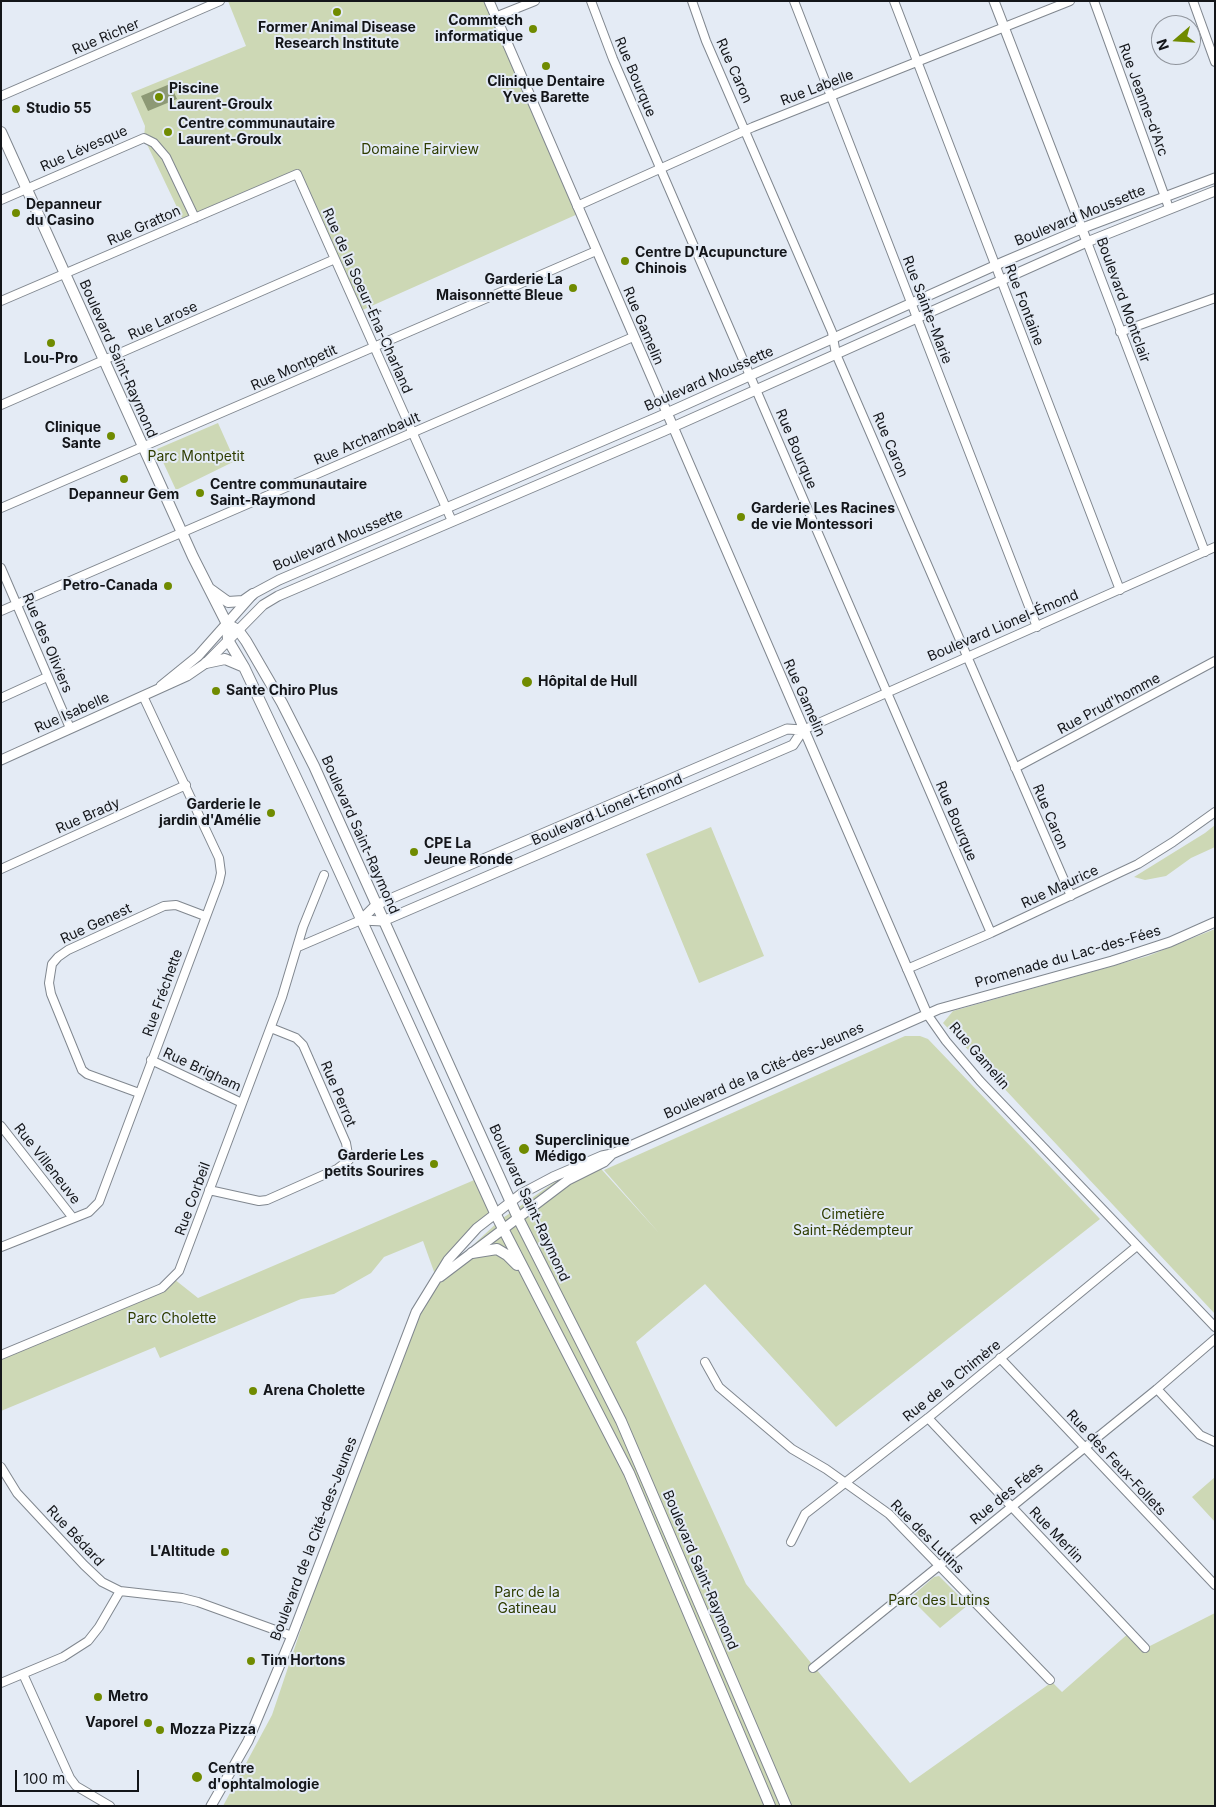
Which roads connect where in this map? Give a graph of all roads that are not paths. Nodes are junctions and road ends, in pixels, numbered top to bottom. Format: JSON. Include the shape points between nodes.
{"nodes":[{"id":1,"x":220,"y":1,"type":"edge"},
{"id":2,"x":489,"y":1,"type":"edge"},
{"id":3,"x":535,"y":1,"type":"edge"},
{"id":4,"x":591,"y":1,"type":"edge"},
{"id":5,"x":692,"y":1,"type":"edge"},
{"id":6,"x":794,"y":1,"type":"edge"},
{"id":7,"x":894,"y":1,"type":"edge"},
{"id":8,"x":994,"y":1,"type":"edge"},
{"id":9,"x":1070,"y":1,"type":"edge"},
{"id":10,"x":1094,"y":1,"type":"edge"},
{"id":11,"x":1193,"y":1,"type":"edge"},
{"id":12,"x":495,"y":17,"type":"junction"},
{"id":13,"x":1004,"y":27,"type":"junction"},
{"id":14,"x":918,"y":62,"type":"junction"},
{"id":15,"x":1215,"y":62,"type":"edge"},
{"id":16,"x":830,"y":95,"type":"junction"},
{"id":17,"x":1,"y":96,"type":"edge"},
{"id":18,"x":746,"y":130,"type":"junction"},
{"id":19,"x":1,"y":132,"type":"edge"},
{"id":20,"x":660,"y":168,"type":"junction"},
{"id":21,"x":297,"y":174,"type":"joint"},
{"id":22,"x":1215,"y":178,"type":"edge"},
{"id":23,"x":27,"y":189,"type":"junction"},
{"id":24,"x":1215,"y":191,"type":"edge"},
{"id":25,"x":1165,"y":196,"type":"junction"},
{"id":26,"x":1,"y":200,"type":"edge"},
{"id":27,"x":576,"y":206,"type":"junction"},
{"id":28,"x":1169,"y":208,"type":"junction"},
{"id":29,"x":195,"y":218,"type":"junction"},
{"id":30,"x":1082,"y":228,"type":"junction"},
{"id":31,"x":1087,"y":242,"type":"junction"},
{"id":32,"x":596,"y":251,"type":"junction"},
{"id":33,"x":335,"y":260,"type":"junction"},
{"id":34,"x":996,"y":266,"type":"junction"},
{"id":35,"x":65,"y":274,"type":"junction"},
{"id":36,"x":1001,"y":280,"type":"junction"},
{"id":37,"x":1215,"y":298,"type":"edge"},
{"id":38,"x":1,"y":301,"type":"edge"},
{"id":39,"x":912,"y":303,"type":"junction"},
{"id":40,"x":917,"y":318,"type":"junction"},
{"id":41,"x":1120,"y":332,"type":"junction"},
{"id":42,"x":633,"y":336,"type":"junction"},
{"id":43,"x":834,"y":337,"type":"junction"},
{"id":44,"x":373,"y":346,"type":"junction"},
{"id":45,"x":836,"y":354,"type":"junction"},
{"id":46,"x":104,"y":361,"type":"junction"},
{"id":47,"x":751,"y":375,"type":"junction"},
{"id":48,"x":757,"y":390,"type":"junction"},
{"id":49,"x":1,"y":404,"type":"edge"},
{"id":50,"x":666,"y":413,"type":"junction"},
{"id":51,"x":672,"y":428,"type":"junction"},
{"id":52,"x":412,"y":433,"type":"junction"},
{"id":53,"x":143,"y":447,"type":"junction"},
{"id":54,"x":1,"y":508,"type":"edge"},
{"id":55,"x":446,"y":509,"type":"junction"},
{"id":56,"x":452,"y":521,"type":"junction"},
{"id":57,"x":182,"y":533,"type":"junction"},
{"id":58,"x":1215,"y":547,"type":"edge"},
{"id":59,"x":1205,"y":552,"type":"junction"},
{"id":60,"x":1,"y":568,"type":"edge"},
{"id":61,"x":208,"y":587,"type":"junction"},
{"id":62,"x":1120,"y":590,"type":"junction"},
{"id":63,"x":253,"y":594,"type":"junction"},
{"id":64,"x":16,"y":604,"type":"junction"},
{"id":65,"x":1,"y":611,"type":"edge"},
{"id":66,"x":227,"y":624,"type":"junction"},
{"id":67,"x":1037,"y":627,"type":"junction"},
{"id":68,"x":238,"y":630,"type":"junction"},
{"id":69,"x":228,"y":640,"type":"junction"},
{"id":70,"x":967,"y":657,"type":"junction"},
{"id":71,"x":1215,"y":661,"type":"edge"},
{"id":72,"x":206,"y":663,"type":"junction"},
{"id":73,"x":244,"y":666,"type":"junction"},
{"id":74,"x":47,"y":677,"type":"junction"},
{"id":75,"x":154,"y":690,"type":"junction"},
{"id":76,"x":886,"y":692,"type":"junction"},
{"id":77,"x":143,"y":696,"type":"junction"},
{"id":78,"x":1,"y":698,"type":"edge"},
{"id":79,"x":70,"y":728,"type":"junction"},
{"id":80,"x":803,"y":730,"type":"junction"},
{"id":81,"x":1,"y":760,"type":"edge"},
{"id":82,"x":1015,"y":768,"type":"junction"},
{"id":83,"x":186,"y":785,"type":"junction"},
{"id":84,"x":1215,"y":812,"type":"edge"},
{"id":85,"x":1,"y":869,"type":"edge"},
{"id":86,"x":324,"y":875,"type":"dead end"},
{"id":87,"x":1071,"y":896,"type":"junction"},
{"id":88,"x":376,"y":905,"type":"junction"},
{"id":89,"x":205,"y":916,"type":"junction"},
{"id":90,"x":361,"y":920,"type":"junction"},
{"id":91,"x":383,"y":921,"type":"junction"},
{"id":92,"x":1215,"y":922,"type":"edge"},
{"id":93,"x":991,"y":933,"type":"junction"},
{"id":94,"x":298,"y":947,"type":"junction"},
{"id":95,"x":907,"y":969,"type":"junction"},
{"id":96,"x":927,"y":1014,"type":"junction"},
{"id":97,"x":271,"y":1028,"type":"junction"},
{"id":98,"x":151,"y":1060,"type":"junction"},
{"id":99,"x":139,"y":1093,"type":"junction"},
{"id":100,"x":242,"y":1103,"type":"junction"},
{"id":101,"x":1,"y":1126,"type":"edge"},
{"id":102,"x":4,"y":1137,"type":"edge"},
{"id":103,"x":612,"y":1154,"type":"junction"},
{"id":104,"x":209,"y":1190,"type":"junction"},
{"id":105,"x":511,"y":1201,"type":"junction"},
{"id":106,"x":495,"y":1213,"type":"junction"},
{"id":107,"x":73,"y":1218,"type":"junction"},
{"id":108,"x":518,"y":1218,"type":"junction"},
{"id":109,"x":502,"y":1228,"type":"junction"},
{"id":110,"x":1137,"y":1246,"type":"junction"},
{"id":111,"x":1,"y":1247,"type":"edge"},
{"id":112,"x":472,"y":1254,"type":"junction"},
{"id":113,"x":527,"y":1278,"type":"junction"},
{"id":114,"x":437,"y":1280,"type":"junction"},
{"id":115,"x":1215,"y":1327,"type":"edge"},
{"id":116,"x":1215,"y":1339,"type":"edge"},
{"id":117,"x":1,"y":1355,"type":"edge"},
{"id":118,"x":1000,"y":1358,"type":"junction"},
{"id":119,"x":705,"y":1362,"type":"dead end"},
{"id":120,"x":1157,"y":1389,"type":"junction"},
{"id":121,"x":928,"y":1418,"type":"junction"},
{"id":122,"x":1215,"y":1442,"type":"edge"},
{"id":123,"x":1084,"y":1448,"type":"junction"},
{"id":124,"x":1,"y":1467,"type":"edge"},
{"id":125,"x":845,"y":1483,"type":"junction"},
{"id":126,"x":1011,"y":1506,"type":"junction"},
{"id":127,"x":792,"y":1542,"type":"dead end"},
{"id":128,"x":938,"y":1565,"type":"junction"},
{"id":129,"x":1215,"y":1585,"type":"edge"},
{"id":130,"x":120,"y":1591,"type":"junction"},
{"id":131,"x":292,"y":1636,"type":"junction"},
{"id":132,"x":1145,"y":1648,"type":"dead end"},
{"id":133,"x":813,"y":1668,"type":"dead end"},
{"id":134,"x":23,"y":1674,"type":"junction"},
{"id":135,"x":1050,"y":1680,"type":"dead end"},
{"id":136,"x":1,"y":1683,"type":"edge"},
{"id":137,"x":110,"y":1806,"type":"edge"},
{"id":138,"x":211,"y":1806,"type":"edge"},
{"id":139,"x":770,"y":1806,"type":"edge"},
{"id":140,"x":786,"y":1806,"type":"edge"}],
"edges":[{"from":1,"to":17,"type":"street","name":"Rue Richer"},
{"from":2,"to":12,"type":"street","name":"Rue Gamelin"},
{"from":3,"to":12,"type":"street"},
{"from":4,"to":20,"type":"street","name":"Rue Bourque"},
{"from":5,"to":18,"type":"street","name":"Rue Caron","via":[[706,41]]},
{"from":6,"to":16,"type":"street","name":"Rue Sainte-Marie"},
{"from":7,"to":14,"type":"street","name":"Rue Fontaine"},
{"from":8,"to":13,"type":"street","name":"Boulevard Montclair"},
{"from":9,"to":13,"type":"street","name":"Rue Labelle"},
{"from":10,"to":25,"type":"street","name":"Rue Jeanne-d'Arc"},
{"from":11,"to":15,"type":"street"},
{"from":12,"to":27,"type":"street","name":"Rue Gamelin"},
{"from":13,"to":14,"type":"street","name":"Rue Labelle"},
{"from":13,"to":30,"type":"street","name":"Boulevard Montclair"},
{"from":14,"to":16,"type":"street","name":"Rue Labelle"},
{"from":14,"to":34,"type":"street","name":"Rue Fontaine"},
{"from":16,"to":18,"type":"street","name":"Rue Labelle"},
{"from":16,"to":39,"type":"street","name":"Rue Sainte-Marie"},
{"from":18,"to":20,"type":"street","name":"Rue Labelle"},
{"from":18,"to":43,"type":"street","name":"Rue Caron"},
{"from":19,"to":23,"type":"main road","name":"Boulevard Saint-Raymond"},
{"from":20,"to":27,"type":"street","name":"Rue Labelle"},
{"from":20,"to":47,"type":"street","name":"Rue Bourque"},
{"from":21,"to":29,"type":"street","name":"Rue Gratton"},
{"from":21,"to":33,"type":"street","name":"Rue de la Soeur-Éna-Charland"},
{"from":22,"to":25,"type":"street","name":"Boulevard Moussette"},
{"from":23,"to":26,"type":"street","name":"Rue Lévesque"},
{"from":23,"to":29,"type":"street","name":"Rue Lévesque","via":[[144,138],[166,157]]},
{"from":23,"to":35,"type":"main road","name":"Boulevard Saint-Raymond"},
{"from":24,"to":28,"type":"street","name":"Boulevard Moussette"},
{"from":25,"to":28,"type":"street","name":"Rue Jeanne-d'Arc"},
{"from":25,"to":30,"type":"street","name":"Boulevard Moussette"},
{"from":27,"to":32,"type":"street","name":"Rue Gamelin"},
{"from":28,"to":31,"type":"street","name":"Boulevard Moussette"},
{"from":29,"to":35,"type":"street","name":"Rue Gratton"},
{"from":30,"to":31,"type":"street","name":"Boulevard Montclair"},
{"from":30,"to":34,"type":"street","name":"Boulevard Moussette"},
{"from":31,"to":36,"type":"street","name":"Boulevard Moussette"},
{"from":31,"to":41,"type":"street","name":"Boulevard Montclair"},
{"from":32,"to":42,"type":"street","name":"Rue Gamelin"},
{"from":32,"to":44,"type":"street","name":"Rue Montpetit"},
{"from":33,"to":44,"type":"street","name":"Rue de la Soeur-Éna-Charland"},
{"from":33,"to":46,"type":"street","name":"Rue Larose"},
{"from":34,"to":36,"type":"street","name":"Rue Fontaine"},
{"from":34,"to":39,"type":"street","name":"Boulevard Moussette"},
{"from":35,"to":38,"type":"street","name":"Rue Gratton"},
{"from":35,"to":46,"type":"main road","name":"Boulevard Saint-Raymond"},
{"from":36,"to":40,"type":"street","name":"Boulevard Moussette"},
{"from":36,"to":62,"type":"street","name":"Rue Fontaine"},
{"from":37,"to":41,"type":"street"},
{"from":39,"to":40,"type":"street","name":"Rue Sainte-Marie"},
{"from":39,"to":43,"type":"street","name":"Boulevard Moussette"},
{"from":40,"to":45,"type":"street","name":"Boulevard Moussette"},
{"from":40,"to":67,"type":"street","name":"Rue Sainte-Marie"},
{"from":41,"to":59,"type":"street","name":"Boulevard Montclair"},
{"from":42,"to":50,"type":"street","name":"Rue Gamelin"},
{"from":42,"to":52,"type":"street","name":"Rue Archambault"},
{"from":43,"to":45,"type":"street","name":"Rue Caron"},
{"from":43,"to":47,"type":"street","name":"Boulevard Moussette"},
{"from":44,"to":52,"type":"street","name":"Rue de la Soeur-Éna-Charland"},
{"from":44,"to":53,"type":"street","name":"Rue Montpetit"},
{"from":45,"to":48,"type":"street","name":"Boulevard Moussette"},
{"from":45,"to":70,"type":"street","name":"Rue Caron"},
{"from":46,"to":49,"type":"street","name":"Rue Larose"},
{"from":46,"to":53,"type":"main road","name":"Boulevard Saint-Raymond"},
{"from":47,"to":48,"type":"street","name":"Rue Bourque"},
{"from":47,"to":50,"type":"street","name":"Boulevard Moussette"},
{"from":48,"to":51,"type":"street","name":"Boulevard Moussette"},
{"from":48,"to":76,"type":"street","name":"Rue Bourque"},
{"from":50,"to":51,"type":"street","name":"Rue Gamelin"},
{"from":50,"to":55,"type":"street","name":"Boulevard Moussette"},
{"from":51,"to":56,"type":"street","name":"Boulevard Moussette"},
{"from":51,"to":80,"type":"street","name":"Rue Gamelin"},
{"from":52,"to":55,"type":"street","name":"Rue de la Soeur-Éna-Charland"},
{"from":52,"to":57,"type":"street","name":"Rue Archambault"},
{"from":53,"to":54,"type":"street","name":"Rue Montpetit"},
{"from":53,"to":57,"type":"main road","name":"Boulevard Saint-Raymond"},
{"from":55,"to":56,"type":"street","name":"Rue de la Soeur-Éna-Charland"},
{"from":55,"to":63,"type":"street","name":"Boulevard Moussette"},
{"from":56,"to":68,"type":"street","name":"Boulevard Moussette","via":[[278,596],[263,605]]},
{"from":57,"to":61,"type":"main road","name":"Boulevard Saint-Raymond"},
{"from":57,"to":64,"type":"street","name":"Rue Archambault"},
{"from":58,"to":59,"type":"street","name":"Boulevard Lionel-Émond"},
{"from":59,"to":62,"type":"street","name":"Boulevard Lionel-Émond"},
{"from":60,"to":64,"type":"street","name":"Rue des Oliviers"},
{"from":61,"to":63,"type":"main road","via":[[228,602],[243,601]]},
{"from":61,"to":66,"type":"main road","name":"Boulevard Saint-Raymond"},
{"from":62,"to":67,"type":"street","name":"Boulevard Lionel-Émond"},
{"from":63,"to":66,"type":"street","name":"Boulevard Moussette"},
{"from":64,"to":65,"type":"street","name":"Rue Archambault"},
{"from":64,"to":74,"type":"street","name":"Rue des Oliviers"},
{"from":66,"to":68,"type":"main road"},
{"from":66,"to":69,"type":"main road","name":"Boulevard Saint-Raymond"},
{"from":66,"to":75,"type":"street","name":"Rue Isabelle","via":[[198,656]]},
{"from":67,"to":70,"type":"street","name":"Boulevard Lionel-Émond"},
{"from":68,"to":69,"type":"street","name":"Boulevard Moussette"},
{"from":68,"to":88,"type":"main road","name":"Boulevard Saint-Raymond","via":[[298,732]]},
{"from":69,"to":72,"type":"street","name":"Rue Isabelle"},
{"from":69,"to":73,"type":"main road","name":"Boulevard Saint-Raymond"},
{"from":70,"to":76,"type":"street","name":"Boulevard Lionel-Émond"},
{"from":70,"to":82,"type":"street","name":"Rue Caron"},
{"from":71,"to":82,"type":"street","name":"Rue Prud'homme"},
{"from":72,"to":73,"type":"main road","via":[[225,659]]},
{"from":72,"to":75,"type":"street","name":"Rue Isabelle","via":[[187,676]]},
{"from":73,"to":90,"type":"main road","name":"Boulevard Saint-Raymond"},
{"from":74,"to":78,"type":"street"},
{"from":74,"to":79,"type":"street","name":"Rue des Oliviers"},
{"from":75,"to":77,"type":"street","name":"Rue Isabelle"},
{"from":76,"to":80,"type":"street","name":"Boulevard Lionel-Émond"},
{"from":76,"to":93,"type":"street","name":"Rue Bourque"},
{"from":77,"to":79,"type":"street","name":"Rue Isabelle"},
{"from":77,"to":83,"type":"street","name":"Rue Fréchette"},
{"from":79,"to":81,"type":"street","name":"Rue Isabelle"},
{"from":80,"to":88,"type":"street","name":"Boulevard Lionel-Émond","via":[[786,728]]},
{"from":80,"to":91,"type":"street","name":"Boulevard Lionel-Émond","via":[[793,745]]},
{"from":80,"to":95,"type":"street","name":"Rue Gamelin"},
{"from":82,"to":87,"type":"street","name":"Rue Caron"},
{"from":83,"to":85,"type":"street","name":"Rue Brady"},
{"from":83,"to":89,"type":"street","name":"Rue Fréchette","via":[[220,866],[219,882]]},
{"from":84,"to":87,"type":"street","name":"Rue Maurice","via":[[1156,853]]},
{"from":86,"to":94,"type":"street","name":"Rue Corbeil"},
{"from":87,"to":93,"type":"street","name":"Rue Maurice"},
{"from":88,"to":90,"type":"street","name":"Boulevard Lionel-Émond"},
{"from":88,"to":91,"type":"main road","name":"Boulevard Saint-Raymond"},
{"from":89,"to":98,"type":"street","name":"Rue Fréchette"},
{"from":89,"to":99,"type":"street","name":"Rue Genest","via":[[176,905],[164,906],[68,950],[52,964],[51,994],[82,1070]]},
{"from":90,"to":91,"type":"street","name":"Boulevard Lionel-Émond"},
{"from":90,"to":94,"type":"street"},
{"from":90,"to":106,"type":"main road","name":"Boulevard Saint-Raymond"},
{"from":91,"to":105,"type":"main road","name":"Boulevard Saint-Raymond"},
{"from":92,"to":96,"type":"street","name":"Promenade du Lac-des-Fées","via":[[1170,942],[1112,961]]},
{"from":93,"to":95,"type":"street","name":"Rue Maurice"},
{"from":94,"to":97,"type":"street","name":"Rue Corbeil"},
{"from":95,"to":96,"type":"street","name":"Rue Gamelin"},
{"from":96,"to":103,"type":"street","name":"Boulevard de la Cité-des-Jeunes"},
{"from":96,"to":110,"type":"street","name":"Rue Gamelin","via":[[980,1081]]},
{"from":97,"to":100,"type":"street","name":"Rue Corbeil"},
{"from":97,"to":104,"type":"street","name":"Rue Perrot","via":[[296,1038],[303,1045],[346,1143],[349,1160],[337,1169],[267,1200]]},
{"from":98,"to":99,"type":"street","name":"Rue Fréchette"},
{"from":98,"to":100,"type":"street","name":"Rue Brigham"},
{"from":99,"to":107,"type":"street","name":"Rue Fréchette","via":[[99,1202],[89,1212]]},
{"from":100,"to":104,"type":"street","name":"Rue Corbeil"},
{"from":101,"to":102,"type":"street","name":"Rue Villeneuve"},
{"from":102,"to":107,"type":"street","name":"Rue Villeneuve"},
{"from":103,"to":105,"type":"street","name":"Boulevard de la Cité-des-Jeunes","via":[[553,1177]]},
{"from":103,"to":108,"type":"street","name":"Boulevard de la Cité-des-Jeunes","via":[[604,1162],[568,1180]]},
{"from":104,"to":117,"type":"street","name":"Rue Corbeil","via":[[184,1262],[166,1286]]},
{"from":105,"to":106,"type":"street","name":"Boulevard de la Cité-des-Jeunes"},
{"from":105,"to":108,"type":"main road","name":"Boulevard Saint-Raymond"},
{"from":106,"to":109,"type":"main road","name":"Boulevard Saint-Raymond"},
{"from":106,"to":114,"type":"street","name":"Boulevard de la Cité-des-Jeunes","via":[[457,1248]]},
{"from":107,"to":111,"type":"street","name":"Rue Fréchette"},
{"from":108,"to":109,"type":"street","name":"Boulevard de la Cité-des-Jeunes"},
{"from":108,"to":140,"type":"main road","name":"Boulevard Saint-Raymond","via":[[621,1421]]},
{"from":109,"to":112,"type":"street","name":"Boulevard de la Cité-des-Jeunes"},
{"from":109,"to":113,"type":"main road","name":"Boulevard Saint-Raymond"},
{"from":110,"to":115,"type":"street","name":"Rue Gamelin"},
{"from":110,"to":118,"type":"street","name":"Rue de la Chimère"},
{"from":112,"to":113,"type":"main road","via":[[491,1249],[502,1251]]},
{"from":112,"to":114,"type":"street","name":"Boulevard de la Cité-des-Jeunes"},
{"from":113,"to":139,"type":"main road","name":"Boulevard Saint-Raymond","via":[[629,1473]]},
{"from":114,"to":131,"type":"street","name":"Boulevard de la Cité-des-Jeunes","via":[[416,1312]]},
{"from":116,"to":120,"type":"street","name":"Rue des Fées"},
{"from":118,"to":121,"type":"street","name":"Rue de la Chimère"},
{"from":118,"to":123,"type":"street","name":"Rue des Feux-Follets"},
{"from":119,"to":125,"type":"street","name":"Rue des Lutins","via":[[719,1387],[792,1449]]},
{"from":120,"to":122,"type":"street","via":[[1200,1435]]},
{"from":120,"to":123,"type":"street","name":"Rue des Fées"},
{"from":121,"to":125,"type":"street","name":"Rue de la Chimère"},
{"from":121,"to":126,"type":"street","name":"Rue Merlin"},
{"from":123,"to":126,"type":"street","name":"Rue des Fées"},
{"from":123,"to":129,"type":"street","name":"Rue des Feux-Follets"},
{"from":124,"to":130,"type":"street","name":"Rue Bédard","via":[[17,1493],[84,1565],[102,1582]]},
{"from":125,"to":127,"type":"street","name":"Rue de la Chimère","via":[[805,1514]]},
{"from":125,"to":128,"type":"street","name":"Rue des Lutins","via":[[889,1514]]},
{"from":126,"to":128,"type":"street","name":"Rue des Fées"},
{"from":126,"to":132,"type":"street","name":"Rue Merlin"},
{"from":128,"to":133,"type":"street","name":"Rue des Fées"},
{"from":128,"to":135,"type":"street","name":"Rue des Lutins"},
{"from":130,"to":131,"type":"street","name":"Rue Bédard","via":[[198,1602]]},
{"from":130,"to":134,"type":"street","via":[[88,1641],[63,1657]]},
{"from":131,"to":138,"type":"street","name":"Boulevard de la Cité-des-Jeunes","via":[[248,1741]]},
{"from":134,"to":136,"type":"street"},
{"from":134,"to":137,"type":"street","via":[[70,1778],[76,1786]]}]}
